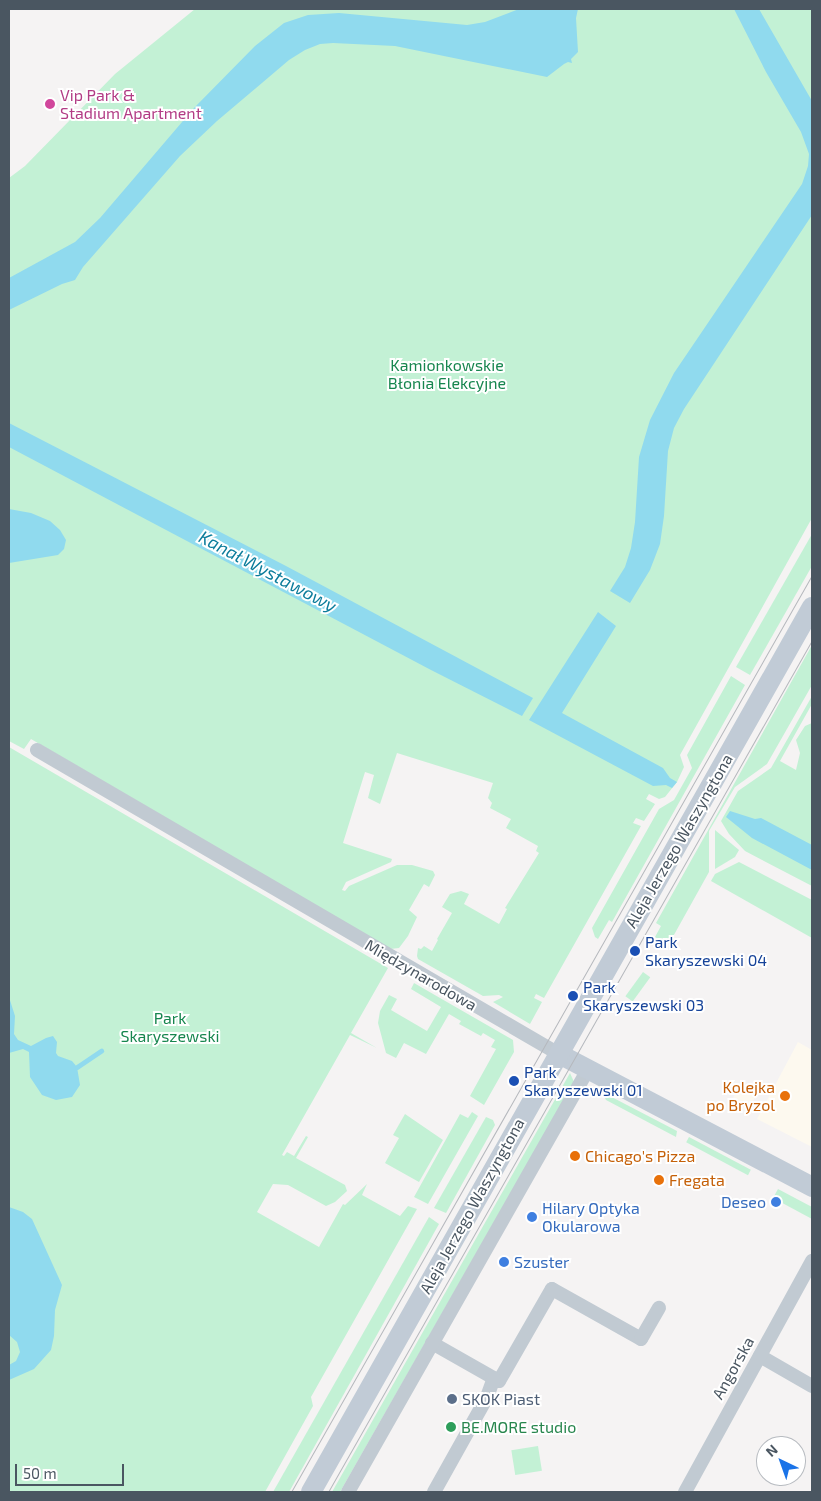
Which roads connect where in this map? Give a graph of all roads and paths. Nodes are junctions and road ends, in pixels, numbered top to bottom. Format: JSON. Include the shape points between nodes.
{"nodes":[{"id":1,"x":812,"y":607,"type":"edge"},
{"id":2,"x":37,"y":750,"type":"dead end"},
{"id":3,"x":559,"y":1054,"type":"junction"},
{"id":4,"x":588,"y":1070,"type":"junction"},
{"id":5,"x":812,"y":1187,"type":"edge"},
{"id":6,"x":812,"y":1261,"type":"edge"},
{"id":7,"x":659,"y":1308,"type":"dead end"},
{"id":8,"x":432,"y":1343,"type":"junction"},
{"id":9,"x":760,"y":1356,"type":"junction"},
{"id":10,"x":494,"y":1378,"type":"junction"},
{"id":11,"x":812,"y":1386,"type":"edge"},
{"id":12,"x":311,"y":1492,"type":"edge"},
{"id":13,"x":348,"y":1492,"type":"edge"},
{"id":14,"x":434,"y":1492,"type":"edge"},
{"id":15,"x":684,"y":1492,"type":"edge"}],
"edges":[{"from":1,"to":3,"type":"main road","name":"Aleja Jerzego Waszyngtona"},
{"from":2,"to":3,"type":"street","name":"Międzynarodowa"},
{"from":3,"to":4,"type":"main road","name":"Międzynarodowa"},
{"from":3,"to":12,"type":"main road","name":"Aleja Jerzego Waszyngtona"},
{"from":4,"to":5,"type":"main road","name":"Międzynarodowa"},
{"from":4,"to":8,"type":"street","name":"Aleja Jerzego Waszyngtona"},
{"from":6,"to":9,"type":"street","name":"Angorska"},
{"from":7,"to":10,"type":"street","via":[[641,1338],[552,1289],[500,1381]]},
{"from":8,"to":10,"type":"street"},
{"from":8,"to":13,"type":"street","name":"Aleja Jerzego Waszyngtona"},
{"from":9,"to":11,"type":"street"},
{"from":9,"to":15,"type":"street","name":"Angorska"},
{"from":10,"to":14,"type":"street","via":[[487,1397]]}]}
